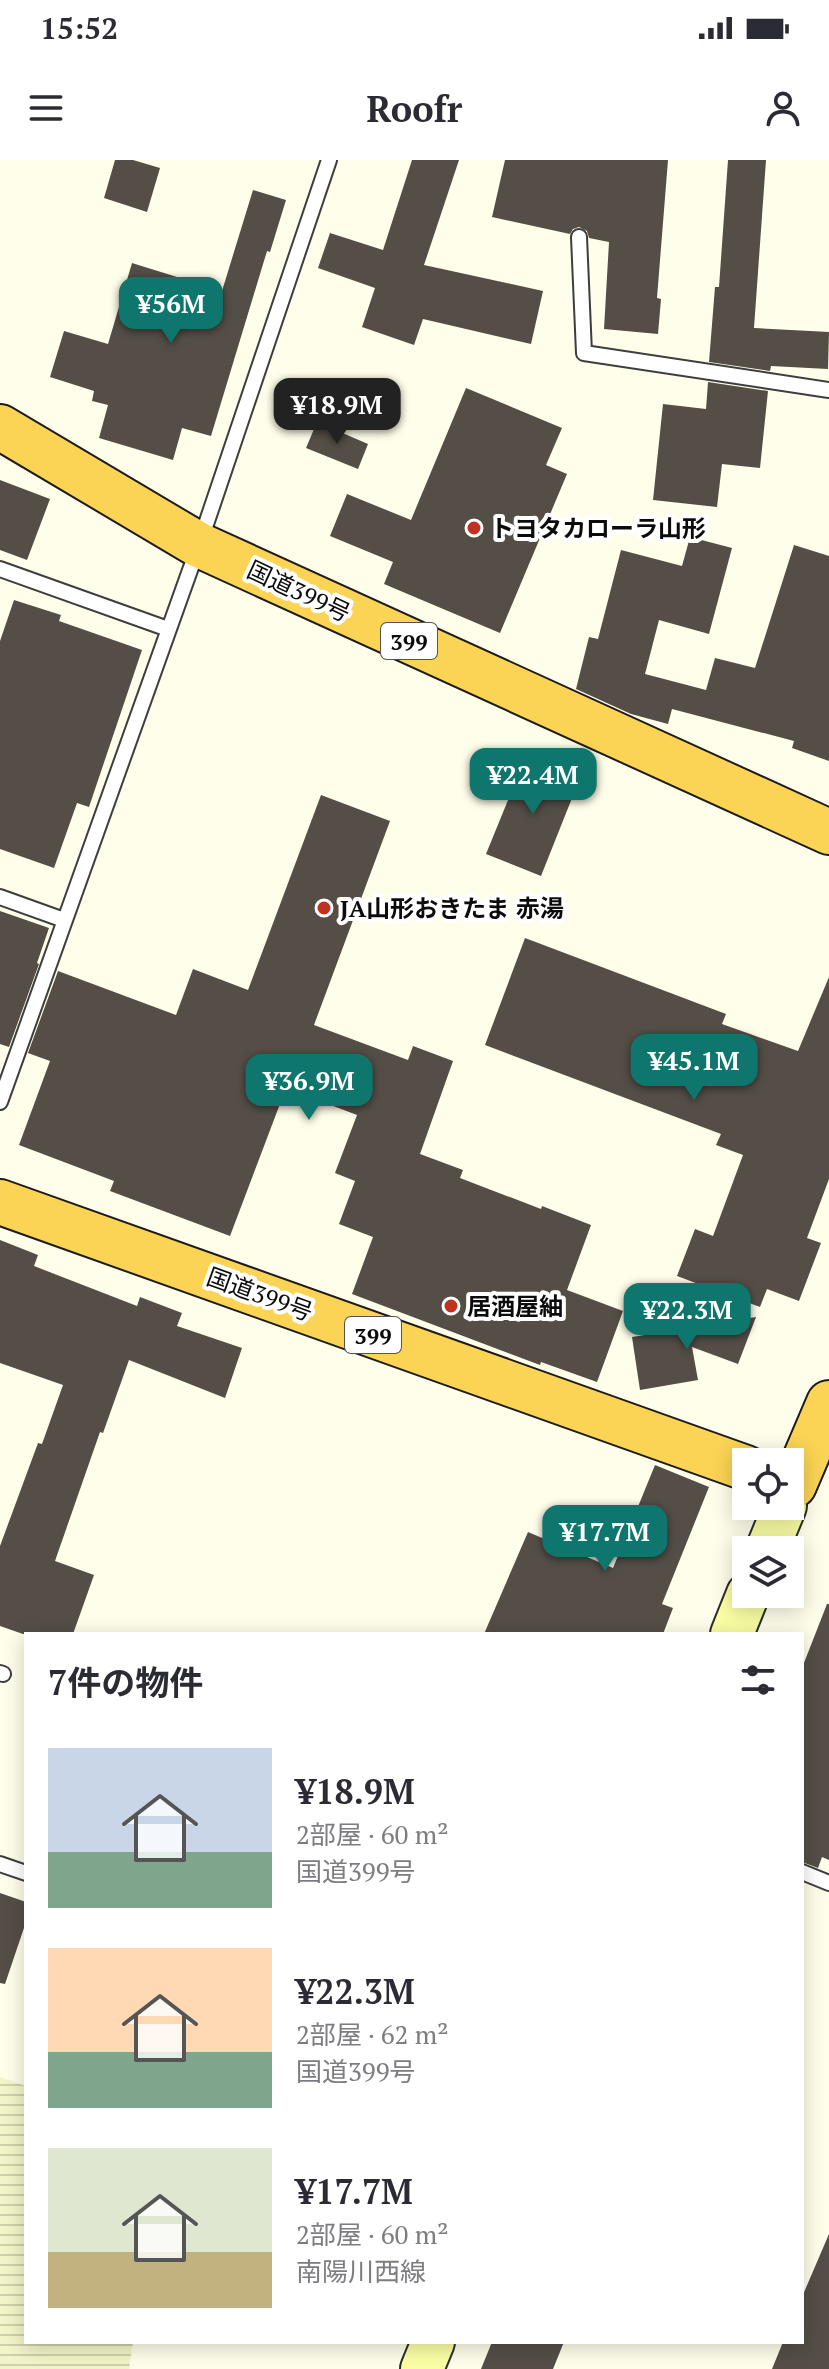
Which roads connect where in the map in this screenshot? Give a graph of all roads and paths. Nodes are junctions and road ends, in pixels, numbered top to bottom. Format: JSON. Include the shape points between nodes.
{"nodes":[{"id":1,"x":328,"y":160,"type":"edge"},
{"id":2,"x":579,"y":237,"type":"dead end"},
{"id":3,"x":829,"y":390,"type":"edge"},
{"id":4,"x":0,"y":427,"type":"edge"},
{"id":5,"x":199,"y":545,"type":"junction"},
{"id":6,"x":0,"y":569,"type":"edge"},
{"id":7,"x":168,"y":629,"type":"junction"},
{"id":8,"x":829,"y":832,"type":"edge"},
{"id":9,"x":0,"y":897,"type":"edge"},
{"id":10,"x":64,"y":920,"type":"junction"},
{"id":11,"x":0,"y":1102,"type":"edge"},
{"id":12,"x":0,"y":1202,"type":"edge"},
{"id":13,"x":829,"y":1403,"type":"edge"},
{"id":14,"x":804,"y":1461,"type":"edge"},
{"id":15,"x":732,"y":1463,"type":"edge"},
{"id":16,"x":742,"y":1608,"type":"edge"},
{"id":17,"x":733,"y":1632,"type":"edge"},
{"id":18,"x":0,"y":1864,"type":"edge"},
{"id":19,"x":24,"y":1872,"type":"edge"},
{"id":20,"x":804,"y":1873,"type":"edge"},
{"id":21,"x":829,"y":1883,"type":"edge"},
{"id":22,"x":432,"y":2344,"type":"edge"},
{"id":23,"x":422,"y":2369,"type":"edge"}],
"edges":[{"from":1,"to":5,"type":"lane"},
{"from":2,"to":3,"type":"lane","via":[[584,353]]},
{"from":4,"to":5,"type":"highway","name":"国道399号","number":"399"},
{"from":5,"to":7,"type":"lane"},
{"from":5,"to":8,"type":"highway","name":"国道399号","number":"399"},
{"from":6,"to":7,"type":"lane"},
{"from":7,"to":10,"type":"lane"},
{"from":9,"to":10,"type":"lane"},
{"from":10,"to":11,"type":"lane"},
{"from":12,"to":15,"type":"highway","name":"国道399号","number":"399"},
{"from":13,"to":14,"type":"highway"},
{"from":16,"to":17,"type":"main road"},
{"from":18,"to":19,"type":"lane"},
{"from":20,"to":21,"type":"lane"},
{"from":22,"to":23,"type":"main road"}]}
